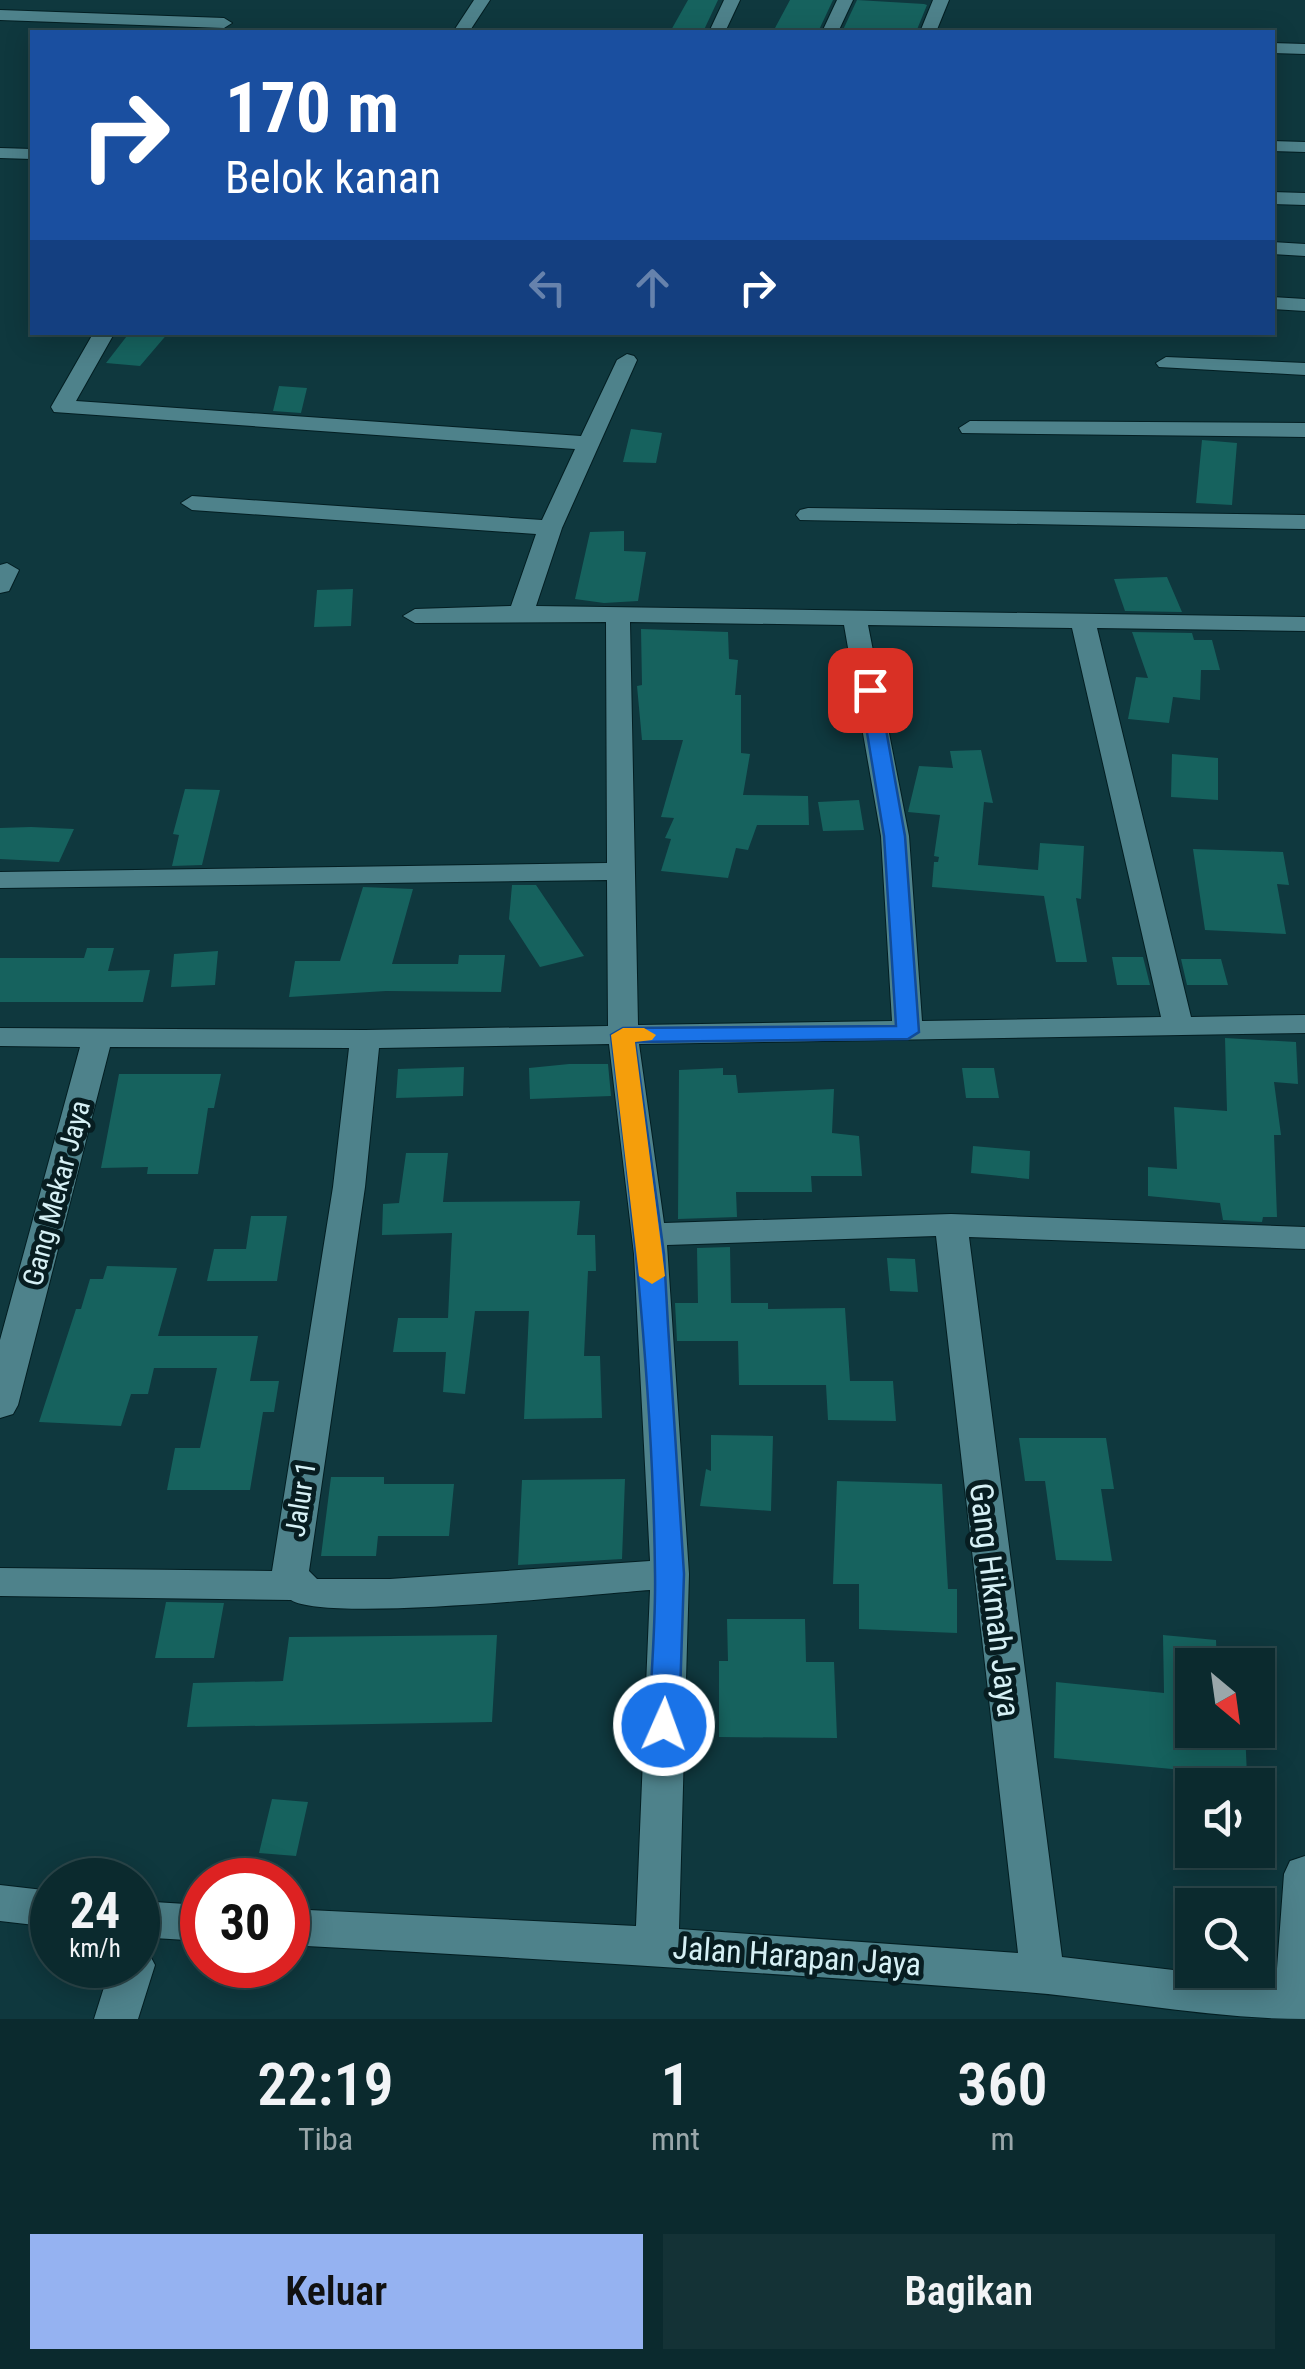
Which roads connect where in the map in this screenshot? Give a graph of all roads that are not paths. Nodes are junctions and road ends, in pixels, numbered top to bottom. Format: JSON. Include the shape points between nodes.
{"nodes":[{"id":1,"x":482,"y":0,"type":"edge"},
{"id":2,"x":732,"y":0,"type":"edge"},
{"id":3,"x":846,"y":0,"type":"edge"},
{"id":4,"x":941,"y":0,"type":"edge"},
{"id":5,"x":0,"y":15,"type":"edge"},
{"id":6,"x":225,"y":22,"type":"edge"},
{"id":7,"x":462,"y":30,"type":"edge"},
{"id":8,"x":718,"y":30,"type":"edge"},
{"id":9,"x":831,"y":30,"type":"edge"},
{"id":10,"x":929,"y":30,"type":"edge"},
{"id":11,"x":1275,"y":48,"type":"edge"},
{"id":12,"x":1305,"y":49,"type":"edge"},
{"id":13,"x":1275,"y":146,"type":"edge"},
{"id":14,"x":1305,"y":147,"type":"edge"},
{"id":15,"x":0,"y":153,"type":"edge"},
{"id":16,"x":30,"y":154,"type":"edge"},
{"id":17,"x":1275,"y":198,"type":"edge"},
{"id":18,"x":1305,"y":199,"type":"edge"},
{"id":19,"x":1275,"y":248,"type":"edge"},
{"id":20,"x":1305,"y":250,"type":"edge"},
{"id":21,"x":1275,"y":303,"type":"edge"},
{"id":22,"x":1305,"y":305,"type":"edge"},
{"id":23,"x":104,"y":335,"type":"edge"},
{"id":24,"x":627,"y":360,"type":"dead end"},
{"id":25,"x":1166,"y":362,"type":"dead end"},
{"id":26,"x":1305,"y":368,"type":"edge"},
{"id":27,"x":970,"y":428,"type":"dead end"},
{"id":28,"x":1305,"y":430,"type":"edge"},
{"id":29,"x":590,"y":443,"type":"junction"},
{"id":30,"x":192,"y":503,"type":"dead end"},
{"id":31,"x":808,"y":515,"type":"dead end"},
{"id":32,"x":1305,"y":522,"type":"edge"},
{"id":33,"x":550,"y":528,"type":"junction"},
{"id":34,"x":521,"y":613,"type":"junction"},
{"id":35,"x":415,"y":616,"type":"dead end"},
{"id":36,"x":618,"y":617,"type":"junction"},
{"id":37,"x":855,"y":620,"type":"junction"},
{"id":38,"x":1084,"y":623,"type":"junction"},
{"id":39,"x":1305,"y":624,"type":"edge"},
{"id":40,"x":620,"y":871,"type":"junction"},
{"id":41,"x":0,"y":880,"type":"edge"},
{"id":42,"x":1305,"y":1024,"type":"edge"},
{"id":43,"x":1178,"y":1026,"type":"junction"},
{"id":44,"x":908,"y":1032,"type":"junction"},
{"id":45,"x":623,"y":1035,"type":"junction"},
{"id":46,"x":0,"y":1037,"type":"edge"},
{"id":47,"x":97,"y":1038,"type":"junction"},
{"id":48,"x":365,"y":1039,"type":"junction"},
{"id":49,"x":951,"y":1226,"type":"junction"},
{"id":50,"x":648,"y":1235,"type":"junction"},
{"id":51,"x":1305,"y":1238,"type":"edge"},
{"id":52,"x":0,"y":1405,"type":"edge"},
{"id":53,"x":670,"y":1574,"type":"junction"},
{"id":54,"x":0,"y":1582,"type":"edge"},
{"id":55,"x":299,"y":1586,"type":"junction"},
{"id":56,"x":1305,"y":1874,"type":"edge"},
{"id":57,"x":0,"y":1903,"type":"edge"},
{"id":58,"x":30,"y":1906,"type":"edge"},
{"id":59,"x":310,"y":1929,"type":"edge"},
{"id":60,"x":657,"y":1946,"type":"junction"},
{"id":61,"x":1042,"y":1974,"type":"junction"},
{"id":62,"x":126,"y":1988,"type":"edge"},
{"id":63,"x":1299,"y":2009,"type":"edge"},
{"id":64,"x":116,"y":2019,"type":"edge"}],
"edges":[{"from":1,"to":7,"type":"street"},
{"from":2,"to":8,"type":"street"},
{"from":3,"to":9,"type":"street"},
{"from":4,"to":10,"type":"street"},
{"from":5,"to":6,"type":"street"},
{"from":11,"to":12,"type":"street"},
{"from":13,"to":14,"type":"street"},
{"from":15,"to":16,"type":"street"},
{"from":17,"to":18,"type":"street"},
{"from":19,"to":20,"type":"street"},
{"from":21,"to":22,"type":"street"},
{"from":23,"to":29,"type":"street","via":[[62,407]]},
{"from":24,"to":29,"type":"street"},
{"from":25,"to":26,"type":"street"},
{"from":27,"to":28,"type":"street","via":[[1015,422]]},
{"from":29,"to":33,"type":"street"},
{"from":30,"to":33,"type":"street"},
{"from":31,"to":32,"type":"street"},
{"from":33,"to":34,"type":"street"},
{"from":34,"to":35,"type":"street"},
{"from":34,"to":36,"type":"street"},
{"from":36,"to":37,"type":"street"},
{"from":36,"to":40,"type":"street"},
{"from":37,"to":38,"type":"street"},
{"from":37,"to":44,"type":"street","via":[[895,836]]},
{"from":38,"to":39,"type":"street"},
{"from":38,"to":43,"type":"street"},
{"from":40,"to":41,"type":"street"},
{"from":40,"to":45,"type":"street"},
{"from":42,"to":43,"type":"street"},
{"from":43,"to":44,"type":"street"},
{"from":44,"to":45,"type":"street"},
{"from":45,"to":48,"type":"street"},
{"from":45,"to":50,"type":"street"},
{"from":46,"to":47,"type":"street"},
{"from":47,"to":48,"type":"street"},
{"from":47,"to":52,"type":"street","name":"Gang Mekar Jaya"},
{"from":48,"to":55,"type":"street","name":"Jalur 1","via":[[349,1188],[291,1559],[290,1574]]},
{"from":49,"to":50,"type":"street"},
{"from":49,"to":51,"type":"street"},
{"from":49,"to":61,"type":"street","name":"Gang Hikmah Jaya"},
{"from":50,"to":53,"type":"street"},
{"from":53,"to":55,"type":"street","via":[[390,1594],[308,1594]]},
{"from":53,"to":60,"type":"street"},
{"from":54,"to":55,"type":"street"},
{"from":56,"to":63,"type":"street"},
{"from":57,"to":58,"type":"street"},
{"from":59,"to":60,"type":"street","name":"Jalan Harapan Jaya"},
{"from":60,"to":61,"type":"street","name":"Jalan Harapan Jaya"},
{"from":61,"to":63,"type":"street","name":"Jalan Harapan Jaya"},
{"from":62,"to":64,"type":"street"}]}
